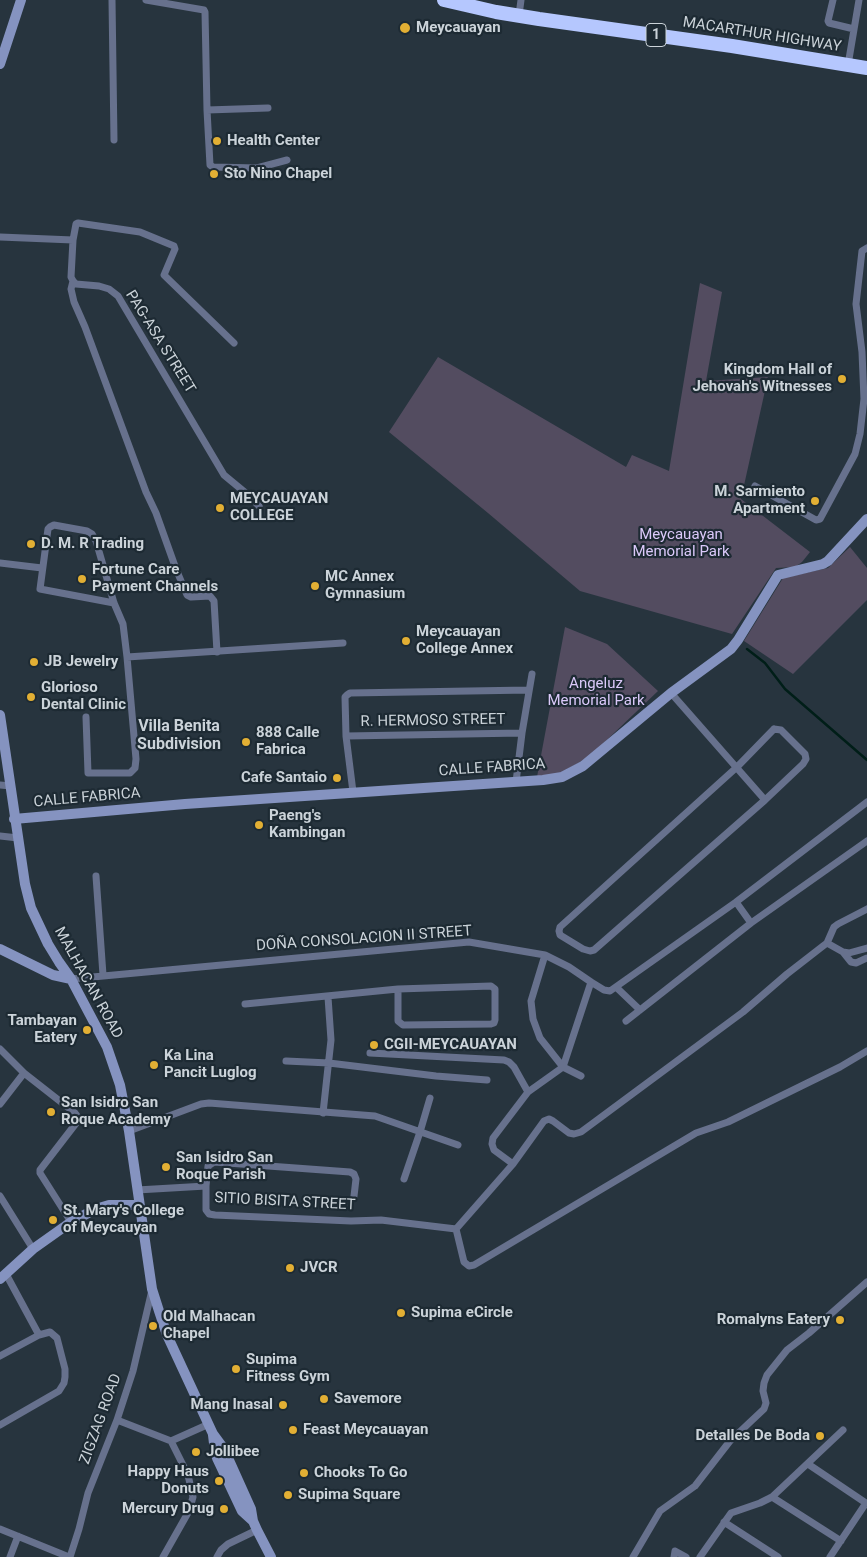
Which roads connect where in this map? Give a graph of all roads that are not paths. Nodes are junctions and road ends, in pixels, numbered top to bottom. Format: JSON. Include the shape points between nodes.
{"nodes":[{"id":1,"x":20,"y":0,"type":"edge"},
{"id":2,"x":112,"y":0,"type":"edge"},
{"id":3,"x":146,"y":0,"type":"edge"},
{"id":4,"x":444,"y":0,"type":"edge"},
{"id":5,"x":521,"y":0,"type":"edge"},
{"id":6,"x":833,"y":0,"type":"edge"},
{"id":7,"x":859,"y":0,"type":"edge"},
{"id":8,"x":518,"y":16,"type":"junction"},
{"id":9,"x":854,"y":30,"type":"junction"},
{"id":10,"x":0,"y":64,"type":"edge"},
{"id":11,"x":848,"y":65,"type":"junction"},
{"id":12,"x":867,"y":68,"type":"edge"},
{"id":13,"x":268,"y":108,"type":"dead end"},
{"id":14,"x":207,"y":110,"type":"junction"},
{"id":15,"x":114,"y":140,"type":"dead end"},
{"id":16,"x":286,"y":160,"type":"dead end"},
{"id":17,"x":0,"y":238,"type":"edge"},
{"id":18,"x":73,"y":240,"type":"junction"},
{"id":19,"x":867,"y":248,"type":"edge"},
{"id":20,"x":73,"y":281,"type":"junction"},
{"id":21,"x":234,"y":343,"type":"dead end"},
{"id":22,"x":755,"y":486,"type":"dead end"},
{"id":23,"x":259,"y":506,"type":"dead end"},
{"id":24,"x":867,"y":519,"type":"edge"},
{"id":25,"x":0,"y":563,"type":"edge"},
{"id":26,"x":42,"y":568,"type":"junction"},
{"id":27,"x":114,"y":603,"type":"junction"},
{"id":28,"x":343,"y":643,"type":"dead end"},
{"id":29,"x":217,"y":652,"type":"junction"},
{"id":30,"x":127,"y":657,"type":"junction"},
{"id":31,"x":532,"y":674,"type":"dead end"},
{"id":32,"x":529,"y":690,"type":"junction"},
{"id":33,"x":671,"y":693,"type":"junction"},
{"id":34,"x":0,"y":715,"type":"edge"},
{"id":35,"x":86,"y":717,"type":"dead end"},
{"id":36,"x":522,"y":733,"type":"junction"},
{"id":37,"x":346,"y":736,"type":"junction"},
{"id":38,"x":737,"y":767,"type":"junction"},
{"id":39,"x":5,"y":782,"type":"edge"},
{"id":40,"x":516,"y":782,"type":"junction"},
{"id":41,"x":353,"y":792,"type":"junction"},
{"id":42,"x":765,"y":800,"type":"junction"},
{"id":43,"x":867,"y":802,"type":"edge"},
{"id":44,"x":14,"y":819,"type":"junction"},
{"id":45,"x":0,"y":836,"type":"edge"},
{"id":46,"x":18,"y":838,"type":"junction"},
{"id":47,"x":867,"y":841,"type":"edge"},
{"id":48,"x":96,"y":876,"type":"dead end"},
{"id":49,"x":736,"y":902,"type":"junction"},
{"id":50,"x":867,"y":909,"type":"edge"},
{"id":51,"x":752,"y":923,"type":"junction"},
{"id":52,"x":827,"y":943,"type":"junction"},
{"id":53,"x":867,"y":948,"type":"edge"},
{"id":54,"x":0,"y":950,"type":"edge"},
{"id":55,"x":843,"y":952,"type":"junction"},
{"id":56,"x":545,"y":955,"type":"junction"},
{"id":57,"x":867,"y":958,"type":"edge"},
{"id":58,"x":103,"y":975,"type":"junction"},
{"id":59,"x":71,"y":979,"type":"junction"},
{"id":60,"x":592,"y":982,"type":"junction"},
{"id":61,"x":616,"y":987,"type":"junction"},
{"id":62,"x":398,"y":988,"type":"junction"},
{"id":63,"x":328,"y":997,"type":"junction"},
{"id":64,"x":245,"y":1004,"type":"dead end"},
{"id":65,"x":640,"y":1010,"type":"junction"},
{"id":66,"x":626,"y":1021,"type":"dead end"},
{"id":67,"x":867,"y":1051,"type":"edge"},
{"id":68,"x":1,"y":1052,"type":"edge"},
{"id":69,"x":370,"y":1053,"type":"dead end"},
{"id":70,"x":286,"y":1061,"type":"dead end"},
{"id":71,"x":329,"y":1063,"type":"junction"},
{"id":72,"x":563,"y":1066,"type":"junction"},
{"id":73,"x":24,"y":1073,"type":"junction"},
{"id":74,"x":581,"y":1076,"type":"dead end"},
{"id":75,"x":487,"y":1080,"type":"dead end"},
{"id":76,"x":528,"y":1092,"type":"junction"},
{"id":77,"x":430,"y":1098,"type":"dead end"},
{"id":78,"x":0,"y":1104,"type":"edge"},
{"id":79,"x":324,"y":1113,"type":"junction"},
{"id":80,"x":129,"y":1130,"type":"junction"},
{"id":81,"x":420,"y":1132,"type":"junction"},
{"id":82,"x":458,"y":1145,"type":"dead end"},
{"id":83,"x":513,"y":1164,"type":"junction"},
{"id":84,"x":404,"y":1178,"type":"dead end"},
{"id":85,"x":206,"y":1186,"type":"junction"},
{"id":86,"x":138,"y":1190,"type":"junction"},
{"id":87,"x":0,"y":1196,"type":"edge"},
{"id":88,"x":354,"y":1196,"type":"dead end"},
{"id":89,"x":139,"y":1205,"type":"junction"},
{"id":90,"x":72,"y":1222,"type":"junction"},
{"id":91,"x":456,"y":1229,"type":"junction"},
{"id":92,"x":33,"y":1249,"type":"junction"},
{"id":93,"x":3,"y":1276,"type":"edge"},
{"id":94,"x":867,"y":1282,"type":"edge"},
{"id":95,"x":152,"y":1289,"type":"junction"},
{"id":96,"x":39,"y":1334,"type":"junction"},
{"id":97,"x":0,"y":1356,"type":"edge"},
{"id":98,"x":117,"y":1420,"type":"junction"},
{"id":99,"x":0,"y":1424,"type":"edge"},
{"id":100,"x":209,"y":1424,"type":"junction"},
{"id":101,"x":843,"y":1430,"type":"dead end"},
{"id":102,"x":171,"y":1441,"type":"junction"},
{"id":103,"x":808,"y":1464,"type":"junction"},
{"id":104,"x":772,"y":1497,"type":"junction"},
{"id":105,"x":866,"y":1503,"type":"edge"},
{"id":106,"x":724,"y":1522,"type":"junction"},
{"id":107,"x":255,"y":1525,"type":"junction"},
{"id":108,"x":0,"y":1529,"type":"edge"},
{"id":109,"x":18,"y":1536,"type":"junction"},
{"id":110,"x":841,"y":1540,"type":"junction"},
{"id":111,"x":675,"y":1554,"type":"edge"},
{"id":112,"x":10,"y":1557,"type":"edge"},
{"id":113,"x":70,"y":1557,"type":"edge"},
{"id":114,"x":163,"y":1557,"type":"edge"},
{"id":115,"x":217,"y":1557,"type":"edge"},
{"id":116,"x":271,"y":1557,"type":"edge"},
{"id":117,"x":633,"y":1557,"type":"edge"},
{"id":118,"x":686,"y":1557,"type":"edge"},
{"id":119,"x":700,"y":1557,"type":"edge"},
{"id":120,"x":778,"y":1557,"type":"edge"},
{"id":121,"x":830,"y":1557,"type":"edge"}],
"edges":[{"from":1,"to":10,"type":"street"},
{"from":2,"to":15,"type":"street"},
{"from":3,"to":14,"type":"street","via":[[204,10]]},
{"from":4,"to":8,"type":"highway","name":"MACARTHUR HIGHWAY","number":"1"},
{"from":5,"to":8,"type":"street"},
{"from":6,"to":9,"type":"street","via":[[828,22]]},
{"from":7,"to":9,"type":"street"},
{"from":8,"to":11,"type":"highway","name":"MACARTHUR HIGHWAY","number":"1"},
{"from":9,"to":11,"type":"street"},
{"from":11,"to":12,"type":"highway","name":"MACARTHUR HIGHWAY","number":"1"},
{"from":13,"to":14,"type":"street"},
{"from":14,"to":16,"type":"street","via":[[210,165],[213,167],[257,168]]},
{"from":17,"to":18,"type":"street"},
{"from":18,"to":20,"type":"street"},
{"from":18,"to":21,"type":"street","via":[[78,223],[140,232],[174,246],[164,276]]},
{"from":19,"to":22,"type":"street","via":[[862,251],[856,304],[864,399],[855,454],[820,519],[816,520]]},
{"from":20,"to":23,"type":"street","name":"PAG-ASA STREET","via":[[109,289],[118,296],[224,475]]},
{"from":20,"to":29,"type":"street","via":[[74,302],[187,595],[210,596],[214,601]]},
{"from":24,"to":33,"type":"street","name":"CALLE FABRICA","via":[[828,561],[778,575],[734,645]]},
{"from":25,"to":26,"type":"street"},
{"from":26,"to":27,"type":"street","via":[[42,590]]},
{"from":26,"to":27,"type":"street","via":[[50,526],[87,531],[96,541]]},
{"from":27,"to":30,"type":"street","via":[[123,624]]},
{"from":28,"to":29,"type":"street"},
{"from":29,"to":30,"type":"street"},
{"from":30,"to":35,"type":"street","via":[[136,759],[135,768],[130,773],[88,773]]},
{"from":31,"to":32,"type":"street"},
{"from":32,"to":36,"type":"street"},
{"from":32,"to":37,"type":"street","via":[[350,694],[345,698]]},
{"from":33,"to":38,"type":"street"},
{"from":33,"to":40,"type":"street","name":"CALLE FABRICA","via":[[579,769],[551,780]]},
{"from":34,"to":39,"type":"street","name":"MALHACAN ROAD"},
{"from":36,"to":37,"type":"street","name":"R. HERMOSO STREET"},
{"from":36,"to":40,"type":"street"},
{"from":37,"to":41,"type":"street"},
{"from":38,"to":42,"type":"street"},
{"from":38,"to":42,"type":"street","via":[[777,728],[805,754],[803,764]]},
{"from":38,"to":42,"type":"street","via":[[560,928],[560,935],[583,950],[594,950]]},
{"from":39,"to":44,"type":"street","name":"MALHACAN ROAD"},
{"from":40,"to":41,"type":"street","name":"CALLE FABRICA"},
{"from":41,"to":44,"type":"street","name":"CALLE FABRICA"},
{"from":43,"to":49,"type":"street"},
{"from":44,"to":46,"type":"street","name":"MALHACAN ROAD"},
{"from":45,"to":46,"type":"street"},
{"from":46,"to":59,"type":"street","name":"MALHACAN ROAD","via":[[31,908],[48,944]]},
{"from":47,"to":51,"type":"street"},
{"from":48,"to":58,"type":"street"},
{"from":49,"to":51,"type":"street"},
{"from":49,"to":61,"type":"street"},
{"from":50,"to":52,"type":"street","via":[[834,927]]},
{"from":51,"to":65,"type":"street"},
{"from":52,"to":55,"type":"street"},
{"from":52,"to":83,"type":"street","via":[[743,1012],[581,1132],[569,1133],[549,1119],[544,1121]]},
{"from":53,"to":55,"type":"street"},
{"from":54,"to":59,"type":"street","via":[[53,975]]},
{"from":55,"to":57,"type":"street","via":[[852,962]]},
{"from":56,"to":58,"type":"street","name":"DOÑA CONSOLACION II STREET","via":[[469,942]]},
{"from":56,"to":60,"type":"street","name":"DOÑA CONSOLACION II STREET"},
{"from":56,"to":72,"type":"street","via":[[531,1001],[533,1019],[540,1038]]},
{"from":58,"to":59,"type":"street","name":"DOÑA CONSOLACION II STREET"},
{"from":59,"to":80,"type":"street","name":"MALHACAN ROAD","via":[[107,1047],[120,1085]]},
{"from":60,"to":61,"type":"street","name":"DOÑA CONSOLACION II STREET","via":[[610,992]]},
{"from":60,"to":72,"type":"street"},
{"from":61,"to":65,"type":"street"},
{"from":62,"to":62,"type":"street","via":[[494,987],[494,1023],[403,1025],[398,1021]]},
{"from":62,"to":63,"type":"street"},
{"from":63,"to":64,"type":"street"},
{"from":63,"to":71,"type":"street"},
{"from":65,"to":66,"type":"street"},
{"from":67,"to":91,"type":"street","via":[[728,1122],[696,1133],[474,1265],[468,1266],[464,1262]]},
{"from":68,"to":73,"type":"street"},
{"from":69,"to":76,"type":"street","via":[[504,1060],[514,1066]]},
{"from":70,"to":71,"type":"street"},
{"from":71,"to":75,"type":"street"},
{"from":71,"to":79,"type":"street"},
{"from":72,"to":74,"type":"street"},
{"from":72,"to":76,"type":"street"},
{"from":73,"to":78,"type":"street"},
{"from":73,"to":90,"type":"street","via":[[78,1117],[40,1170]]},
{"from":76,"to":83,"type":"street","via":[[493,1138],[494,1150]]},
{"from":77,"to":81,"type":"street"},
{"from":79,"to":80,"type":"street","via":[[209,1103]]},
{"from":79,"to":81,"type":"street","via":[[375,1116]]},
{"from":80,"to":86,"type":"street","name":"MALHACAN ROAD"},
{"from":81,"to":82,"type":"street"},
{"from":81,"to":84,"type":"street"},
{"from":83,"to":91,"type":"street"},
{"from":85,"to":86,"type":"street","name":"SITIO BISITA STREET"},
{"from":85,"to":88,"type":"street","via":[[208,1166],[214,1162],[350,1172],[356,1179]]},
{"from":85,"to":91,"type":"street","name":"SITIO BISITA STREET","via":[[206,1210],[214,1215],[382,1220]]},
{"from":86,"to":89,"type":"street","name":"MALHACAN ROAD"},
{"from":87,"to":92,"type":"street"},
{"from":89,"to":90,"type":"street","via":[[116,1204],[99,1208]]},
{"from":89,"to":95,"type":"street","name":"MALHACAN ROAD"},
{"from":90,"to":92,"type":"street"},
{"from":92,"to":93,"type":"street"},
{"from":93,"to":96,"type":"street"},
{"from":94,"to":117,"type":"street","via":[[787,1350],[764,1383],[764,1409],[730,1442],[695,1486],[660,1511]]},
{"from":95,"to":98,"type":"street","name":"ZIGZAG ROAD","via":[[133,1371]]},
{"from":95,"to":100,"type":"street","name":"MALHACAN ROAD","via":[[167,1334]]},
{"from":96,"to":97,"type":"street"},
{"from":96,"to":99,"type":"street","via":[[50,1332],[57,1338],[65,1369],[64,1383],[59,1391]]},
{"from":98,"to":102,"type":"street"},
{"from":98,"to":113,"type":"street","name":"ZIGZAG ROAD","via":[[88,1493]]},
{"from":100,"to":102,"type":"street"},
{"from":100,"to":107,"type":"street","name":"MALHACAN ROAD","via":[[228,1458]]},
{"from":101,"to":103,"type":"street"},
{"from":102,"to":114,"type":"street","via":[[188,1476],[193,1497]]},
{"from":103,"to":104,"type":"street"},
{"from":103,"to":105,"type":"street"},
{"from":104,"to":106,"type":"street","via":[[731,1513]]},
{"from":104,"to":110,"type":"street"},
{"from":105,"to":110,"type":"street"},
{"from":106,"to":119,"type":"street"},
{"from":106,"to":120,"type":"street"},
{"from":107,"to":115,"type":"street","via":[[228,1544]]},
{"from":107,"to":116,"type":"street","name":"MALHACAN ROAD"},
{"from":108,"to":109,"type":"street"},
{"from":109,"to":112,"type":"street"},
{"from":109,"to":113,"type":"street"},
{"from":110,"to":121,"type":"street"},
{"from":111,"to":118,"type":"street"}]}
